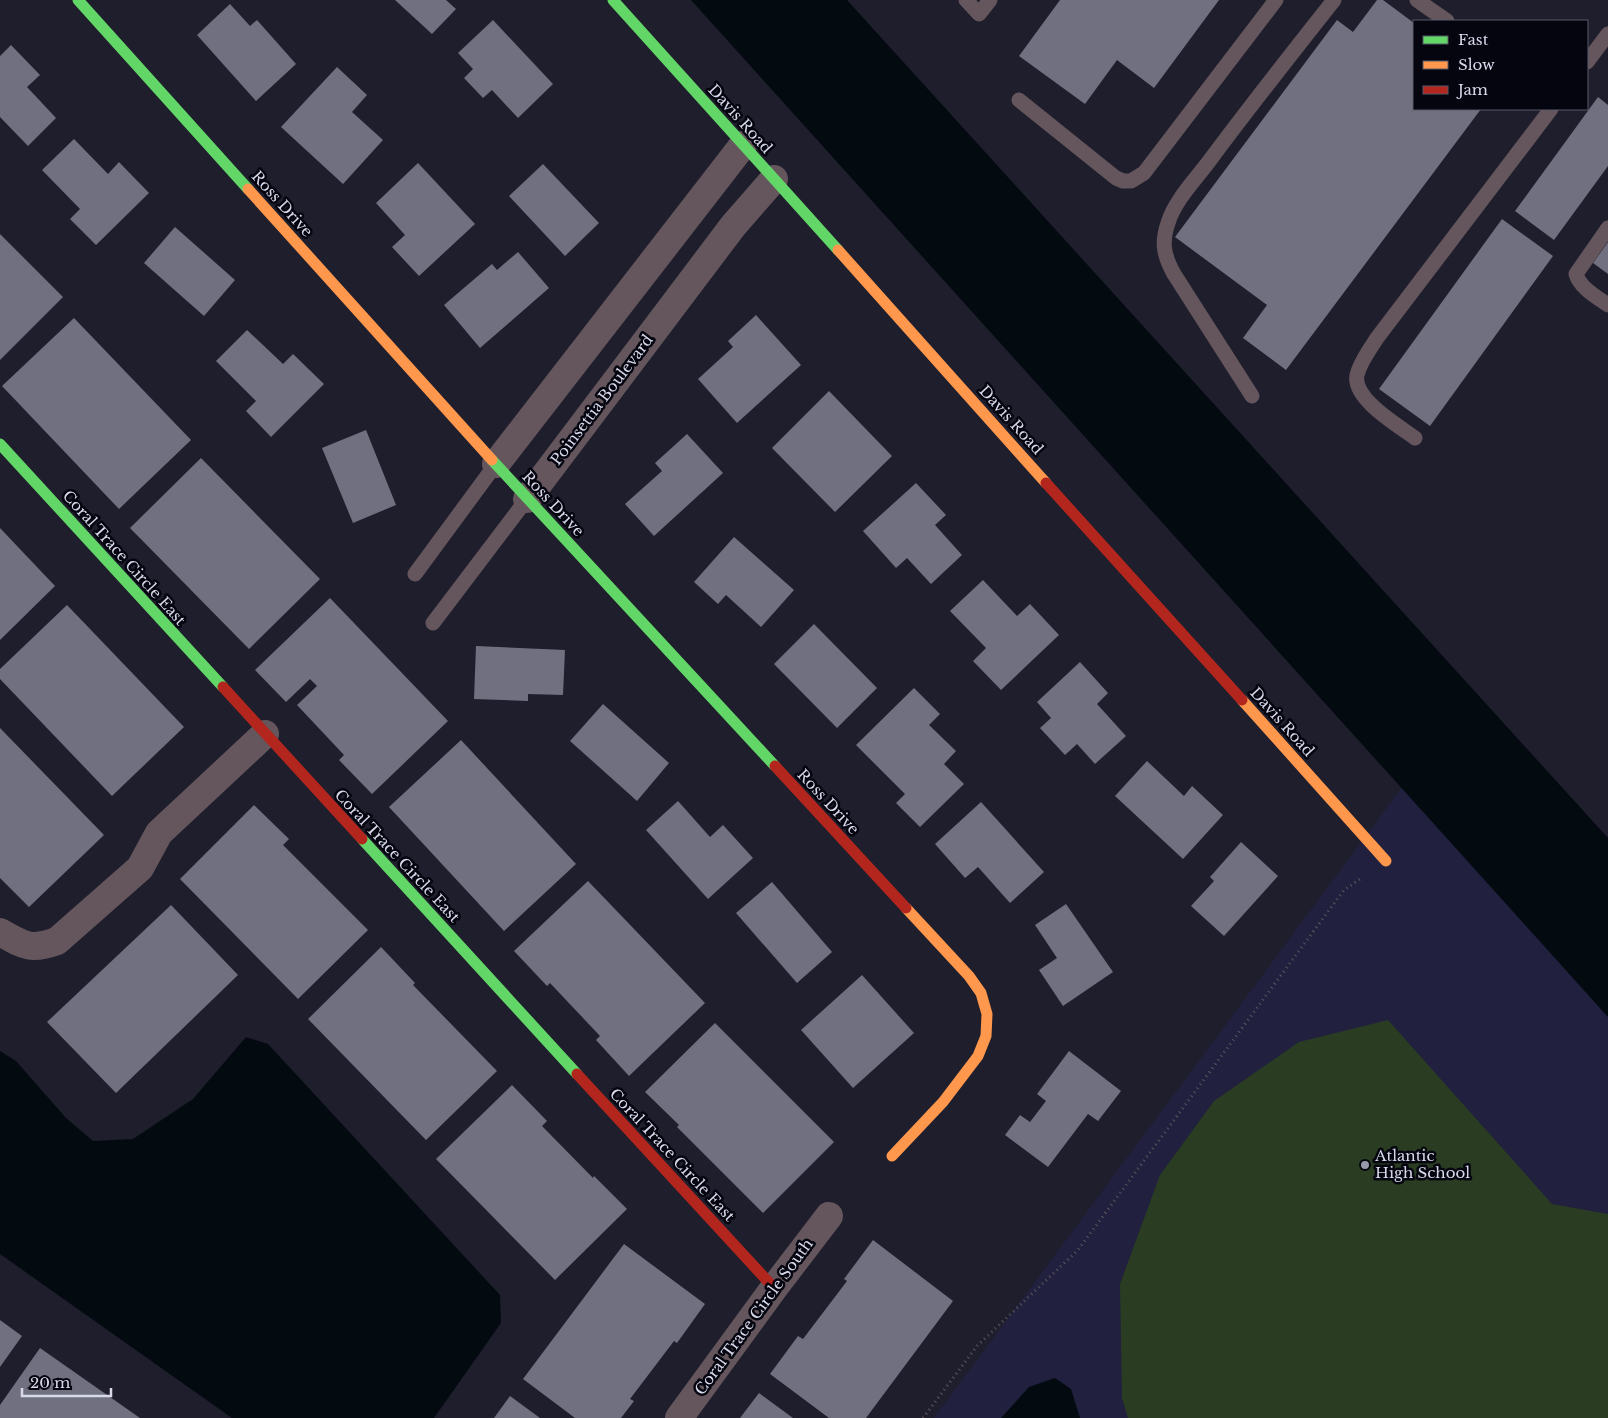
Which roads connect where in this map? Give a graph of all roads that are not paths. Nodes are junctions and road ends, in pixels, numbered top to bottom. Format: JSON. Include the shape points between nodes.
{"nodes":[{"id":1,"x":78,"y":0,"type":"edge"},
{"id":2,"x":613,"y":0,"type":"edge"},
{"id":3,"x":966,"y":0,"type":"edge"},
{"id":4,"x":990,"y":0,"type":"edge"},
{"id":5,"x":1276,"y":0,"type":"edge"},
{"id":6,"x":1334,"y":0,"type":"edge"},
{"id":7,"x":1417,"y":0,"type":"edge"},
{"id":8,"x":1446,"y":20,"type":"edge"},
{"id":9,"x":1608,"y":34,"type":"edge"},
{"id":10,"x":1588,"y":61,"type":"edge"},
{"id":11,"x":1019,"y":100,"type":"dead end"},
{"id":12,"x":1550,"y":110,"type":"edge"},
{"id":13,"x":743,"y":145,"type":"junction"},
{"id":14,"x":774,"y":179,"type":"junction"},
{"id":15,"x":1608,"y":228,"type":"edge"},
{"id":16,"x":1608,"y":305,"type":"edge"},
{"id":17,"x":1252,"y":396,"type":"dead end"},
{"id":18,"x":1415,"y":438,"type":"dead end"},
{"id":19,"x":0,"y":444,"type":"edge"},
{"id":20,"x":496,"y":464,"type":"junction"},
{"id":21,"x":527,"y":499,"type":"junction"},
{"id":22,"x":414,"y":574,"type":"dead end"},
{"id":23,"x":433,"y":623,"type":"dead end"},
{"id":24,"x":265,"y":734,"type":"junction"},
{"id":25,"x":1386,"y":861,"type":"road end"},
{"id":26,"x":0,"y":932,"type":"edge"},
{"id":27,"x":892,"y":1156,"type":"dead end"},
{"id":28,"x":829,"y":1216,"type":"dead end"},
{"id":29,"x":774,"y":1288,"type":"junction"},
{"id":30,"x":680,"y":1418,"type":"edge"}],
"edges":[{"from":1,"to":20,"type":"street","name":"Ross Drive"},
{"from":2,"to":13,"type":"street","name":"Davis Road"},
{"from":3,"to":4,"type":"lane","via":[[979,14]]},
{"from":5,"to":11,"type":"lane","via":[[1167,145],[1144,173],[1131,181],[1116,178]]},
{"from":6,"to":17,"type":"lane","via":[[1180,200],[1168,222],[1164,241],[1166,258],[1174,274]]},
{"from":7,"to":8,"type":"lane"},
{"from":9,"to":10,"type":"lane"},
{"from":12,"to":18,"type":"lane","via":[[1377,338],[1357,374],[1359,388],[1370,403]]},
{"from":13,"to":14,"type":"street","name":"Davis Road"},
{"from":13,"to":20,"type":"street"},
{"from":14,"to":21,"type":"street","name":"Poinsettia Boulevard","via":[[733,226]]},
{"from":14,"to":25,"type":"street","name":"Davis Road"},
{"from":15,"to":16,"type":"lane","via":[[1576,274],[1583,286]]},
{"from":19,"to":24,"type":"street","name":"Coral Trace Circle East"},
{"from":20,"to":21,"type":"street","name":"Ross Drive"},
{"from":20,"to":22,"type":"lane"},
{"from":21,"to":23,"type":"lane","name":"Poinsettia Boulevard"},
{"from":21,"to":27,"type":"street","name":"Ross Drive","via":[[969,976],[981,993],[987,1014],[986,1036],[978,1056],[943,1102]]},
{"from":24,"to":26,"type":"street","via":[[159,833],[140,868],[57,941],[24,946]]},
{"from":24,"to":29,"type":"street","name":"Coral Trace Circle East"},
{"from":28,"to":29,"type":"street","name":"Coral Trace Circle South"},
{"from":29,"to":30,"type":"street","name":"Coral Trace Circle South"}]}
